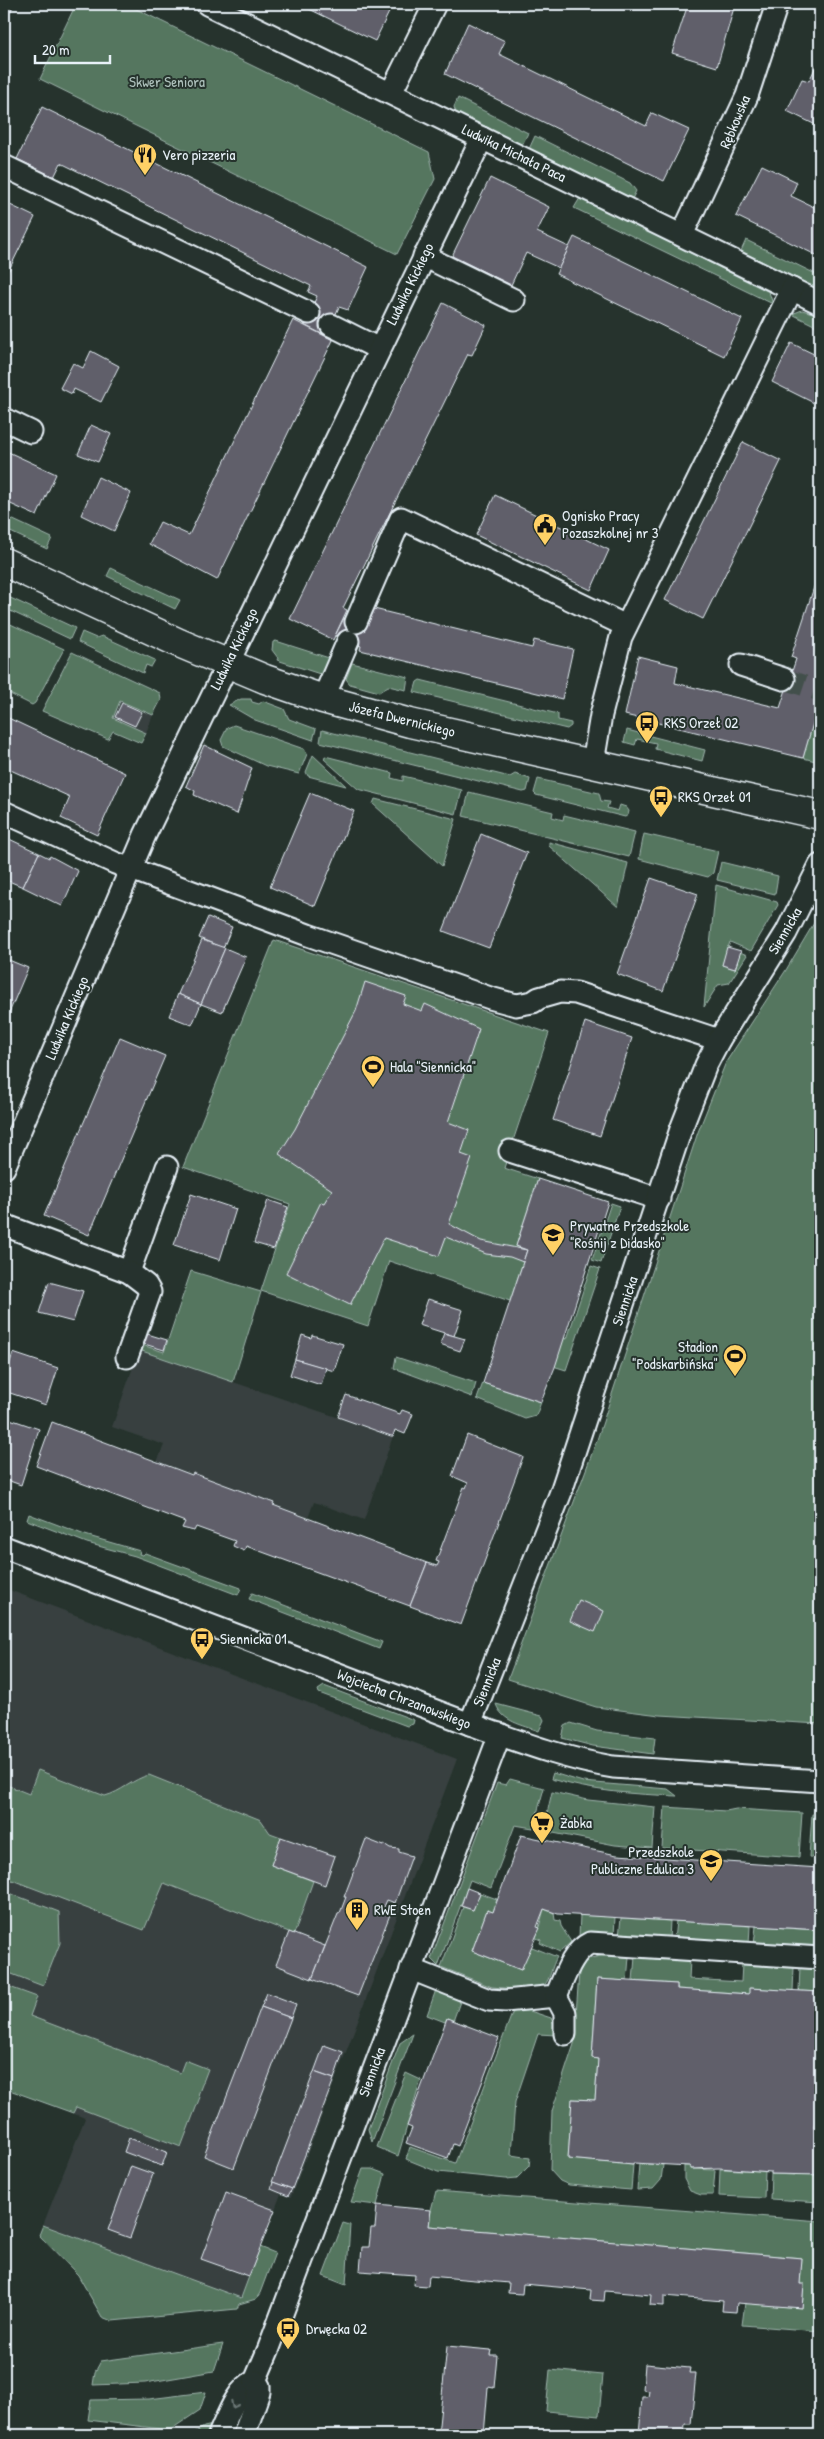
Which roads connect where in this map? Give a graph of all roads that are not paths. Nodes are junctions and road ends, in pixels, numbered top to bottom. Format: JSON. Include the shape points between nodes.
{"nodes":[{"id":1,"x":207,"y":4,"type":"edge"},
{"id":2,"x":436,"y":4,"type":"edge"},
{"id":3,"x":777,"y":4,"type":"edge"},
{"id":4,"x":792,"y":4,"type":"edge"},
{"id":5,"x":766,"y":37,"type":"junction"},
{"id":6,"x":391,"y":94,"type":"junction"},
{"id":7,"x":482,"y":138,"type":"junction"},
{"id":8,"x":4,"y":166,"type":"edge"},
{"id":9,"x":682,"y":235,"type":"junction"},
{"id":10,"x":424,"y":256,"type":"junction"},
{"id":11,"x":792,"y":289,"type":"junction"},
{"id":12,"x":514,"y":300,"type":"dead end"},
{"id":13,"x":820,"y":303,"type":"edge"},
{"id":14,"x":309,"y":313,"type":"dead end"},
{"id":15,"x":331,"y":324,"type":"dead end"},
{"id":16,"x":379,"y":349,"type":"junction"},
{"id":17,"x":4,"y":419,"type":"edge"},
{"id":18,"x":31,"y":432,"type":"dead end"},
{"id":19,"x":4,"y":562,"type":"edge"},
{"id":20,"x":626,"y":626,"type":"junction"},
{"id":21,"x":228,"y":664,"type":"junction"},
{"id":22,"x":741,"y":665,"type":"dead end"},
{"id":23,"x":784,"y":679,"type":"tunnel mouth"},
{"id":24,"x":323,"y":699,"type":"junction"},
{"id":25,"x":593,"y":763,"type":"junction"},
{"id":26,"x":4,"y":812,"type":"edge"},
{"id":27,"x":820,"y":815,"type":"edge"},
{"id":28,"x":820,"y":865,"type":"edge"},
{"id":29,"x":131,"y":868,"type":"junction"},
{"id":30,"x":718,"y":1040,"type":"junction"},
{"id":31,"x":510,"y":1151,"type":"dead end"},
{"id":32,"x":167,"y":1167,"type":"dead end"},
{"id":33,"x":4,"y":1168,"type":"edge"},
{"id":34,"x":659,"y":1199,"type":"junction"},
{"id":35,"x":4,"y":1225,"type":"edge"},
{"id":36,"x":129,"y":1272,"type":"junction"},
{"id":37,"x":127,"y":1357,"type":"dead end"},
{"id":38,"x":4,"y":1547,"type":"edge"},
{"id":39,"x":470,"y":1724,"type":"junction"},
{"id":40,"x":500,"y":1734,"type":"junction"},
{"id":41,"x":820,"y":1781,"type":"edge"},
{"id":42,"x":820,"y":1958,"type":"edge"},
{"id":43,"x":411,"y":1969,"type":"junction"},
{"id":44,"x":556,"y":1996,"type":"junction"},
{"id":45,"x":565,"y":2034,"type":"dead end"},
{"id":46,"x":255,"y":2381,"type":"junction"},
{"id":47,"x":219,"y":2435,"type":"edge"},
{"id":48,"x":244,"y":2435,"type":"edge"}],
"edges":[{"from":1,"to":6,"type":"street","name":"Ludwika Michała Paca"},
{"from":2,"to":6,"type":"street"},
{"from":3,"to":5,"type":"street","name":"Rębkowska"},
{"from":4,"to":5,"type":"street"},
{"from":5,"to":9,"type":"street","name":"Rębkowska","via":[[739,114]]},
{"from":6,"to":7,"type":"street","name":"Ludwika Michała Paca"},
{"from":7,"to":9,"type":"street","name":"Ludwika Michała Paca"},
{"from":7,"to":10,"type":"street","name":"Ludwika Kickiego"},
{"from":8,"to":14,"type":"street"},
{"from":9,"to":11,"type":"street","name":"Ludwika Michała Paca"},
{"from":10,"to":12,"type":"street"},
{"from":10,"to":16,"type":"street","name":"Ludwika Kickiego"},
{"from":11,"to":13,"type":"street","name":"Ludwika Michała Paca"},
{"from":11,"to":20,"type":"street"},
{"from":15,"to":16,"type":"street"},
{"from":16,"to":21,"type":"street","name":"Ludwika Kickiego"},
{"from":17,"to":18,"type":"street"},
{"from":19,"to":21,"type":"street","name":"Józefa Dwernickiego"},
{"from":20,"to":24,"type":"street","via":[[401,518]]},
{"from":20,"to":25,"type":"street","via":[[617,646]]},
{"from":21,"to":24,"type":"street","name":"Józefa Dwernickiego"},
{"from":21,"to":29,"type":"street","name":"Ludwika Kickiego"},
{"from":22,"to":23,"type":"street"},
{"from":24,"to":25,"type":"street","name":"Józefa Dwernickiego","via":[[410,723]]},
{"from":25,"to":27,"type":"street","name":"Józefa Dwernickiego"},
{"from":26,"to":29,"type":"street"},
{"from":28,"to":30,"type":"street","name":"Siennicka","via":[[786,933]]},
{"from":29,"to":30,"type":"street","via":[[308,935],[490,998],[516,1005],[560,992],[576,993]]},
{"from":29,"to":33,"type":"street","name":"Ludwika Kickiego"},
{"from":30,"to":34,"type":"street","name":"Siennicka","via":[[681,1129]]},
{"from":31,"to":34,"type":"street"},
{"from":32,"to":36,"type":"street"},
{"from":34,"to":39,"type":"street","name":"Siennicka","via":[[561,1492]]},
{"from":35,"to":36,"type":"street"},
{"from":36,"to":37,"type":"street","via":[[146,1284],[150,1292]]},
{"from":38,"to":39,"type":"street","name":"Wojciecha Chrzanowskiego"},
{"from":39,"to":40,"type":"street","name":"Wojciecha Chrzanowskiego"},
{"from":40,"to":41,"type":"street","name":"Wojciecha Chrzanowskiego","via":[[545,1751],[613,1767]]},
{"from":40,"to":43,"type":"street","name":"Siennicka"},
{"from":42,"to":44,"type":"street","via":[[590,1944],[572,1960]]},
{"from":43,"to":44,"type":"street","via":[[489,2000]]},
{"from":43,"to":46,"type":"street","name":"Siennicka"},
{"from":44,"to":45,"type":"street","via":[[565,2013]]},
{"from":46,"to":47,"type":"street","name":"Siennicka","one_way":true,"via":[[240,2394]]},
{"from":46,"to":48,"type":"street","name":"Siennicka","via":[[259,2392]]}]}
